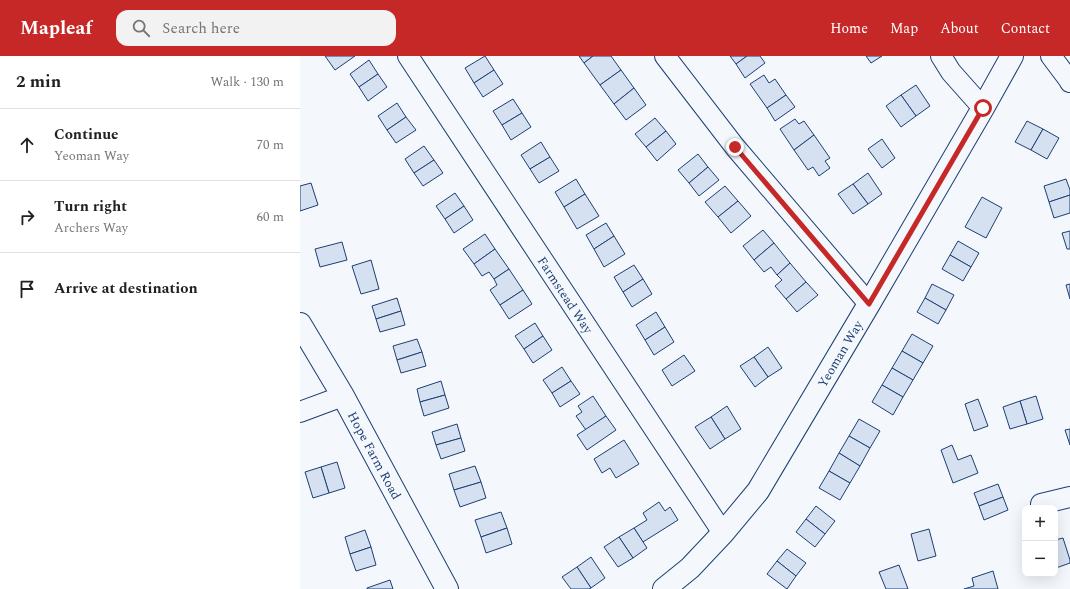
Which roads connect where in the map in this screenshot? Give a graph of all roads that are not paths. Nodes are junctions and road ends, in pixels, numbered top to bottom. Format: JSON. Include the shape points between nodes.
{"nodes":[{"id":1,"x":408,"y":56,"type":"edge"},
{"id":2,"x":665,"y":56,"type":"edge"},
{"id":3,"x":941,"y":56,"type":"edge"},
{"id":4,"x":1012,"y":56,"type":"edge"},
{"id":5,"x":1051,"y":56,"type":"edge"},
{"id":6,"x":1070,"y":82,"type":"edge"},
{"id":7,"x":983,"y":108,"type":"junction"},
{"id":8,"x":869,"y":304,"type":"junction"},
{"id":9,"x":300,"y":324,"type":"edge"},
{"id":10,"x":343,"y":396,"type":"junction"},
{"id":11,"x":300,"y":412,"type":"edge"},
{"id":12,"x":1070,"y":497,"type":"edge"},
{"id":13,"x":1040,"y":504,"type":"dead end"},
{"id":14,"x":723,"y":533,"type":"junction"},
{"id":15,"x":447,"y":589,"type":"edge"},
{"id":16,"x":664,"y":589,"type":"edge"}],
"edges":[{"from":1,"to":14,"type":"street","name":"Farmstead Way"},
{"from":2,"to":8,"type":"street","via":[[735,147]]},
{"from":3,"to":7,"type":"street","via":[[951,72]]},
{"from":4,"to":7,"type":"street","name":"Yeoman Way"},
{"from":5,"to":6,"type":"street"},
{"from":7,"to":8,"type":"street","name":"Yeoman Way"},
{"from":8,"to":14,"type":"street","name":"Yeoman Way","via":[[758,491]]},
{"from":9,"to":10,"type":"street","name":"Hope Farm Road"},
{"from":10,"to":11,"type":"street"},
{"from":10,"to":15,"type":"street","name":"Hope Farm Road"},
{"from":12,"to":13,"type":"street"},
{"from":14,"to":16,"type":"street","name":"Yeoman Way","via":[[690,568]]}]}
